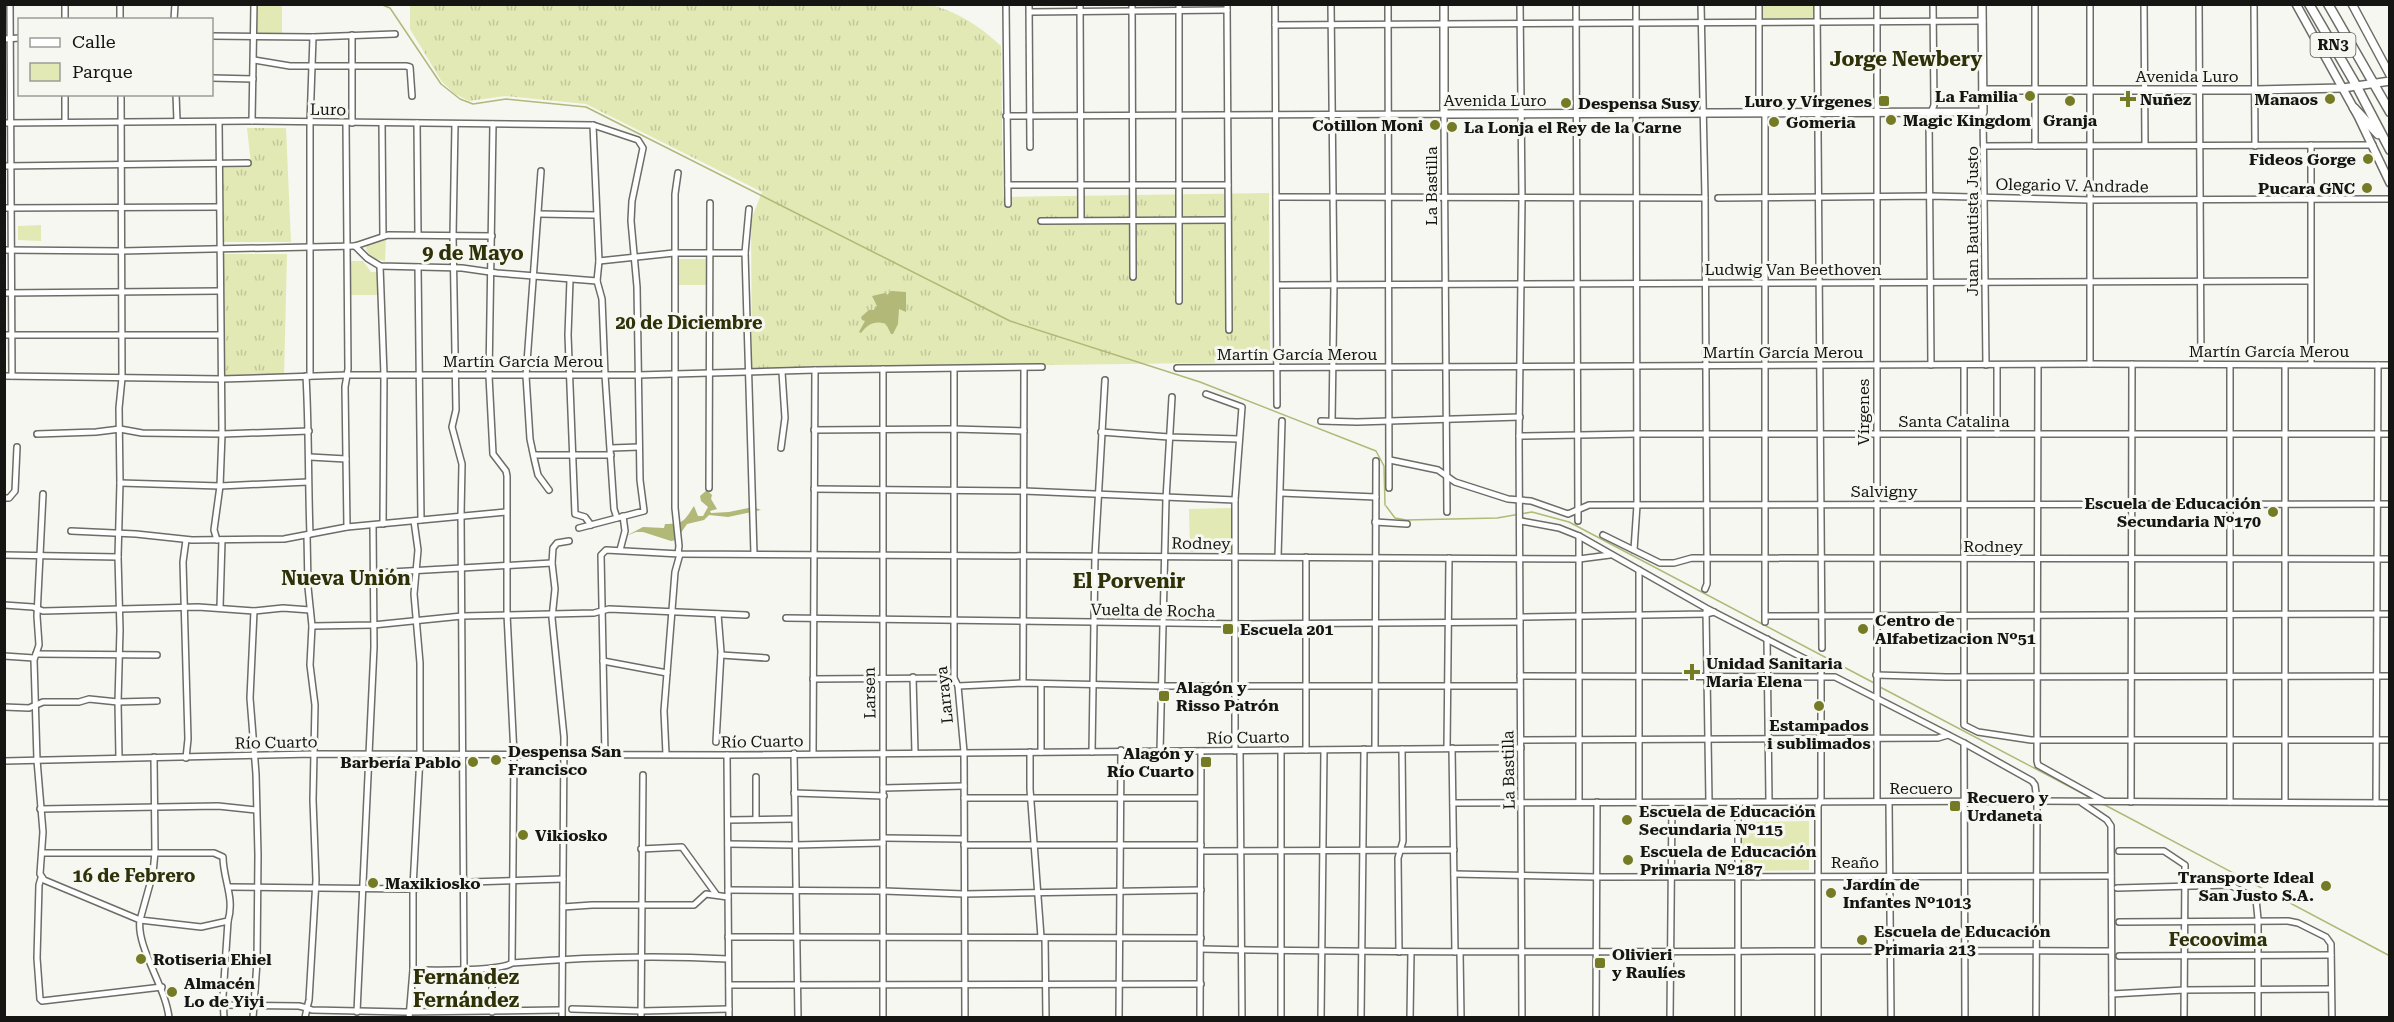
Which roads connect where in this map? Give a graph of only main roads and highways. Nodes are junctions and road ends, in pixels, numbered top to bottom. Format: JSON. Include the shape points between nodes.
{"nodes":[{"id":1,"x":2309,"y":4,"type":"edge"},
{"id":2,"x":2328,"y":4,"type":"edge"},
{"id":3,"x":2354,"y":108,"type":"road end"},
{"id":4,"x":2390,"y":112,"type":"edge"},
{"id":5,"x":2388,"y":146,"type":"edge"}],
"edges":[{"from":1,"to":5,"type":"highway","number":"RN3"},
{"from":2,"to":4,"type":"highway","number":"RN3"},
{"from":3,"to":5,"type":"highway"}]}
